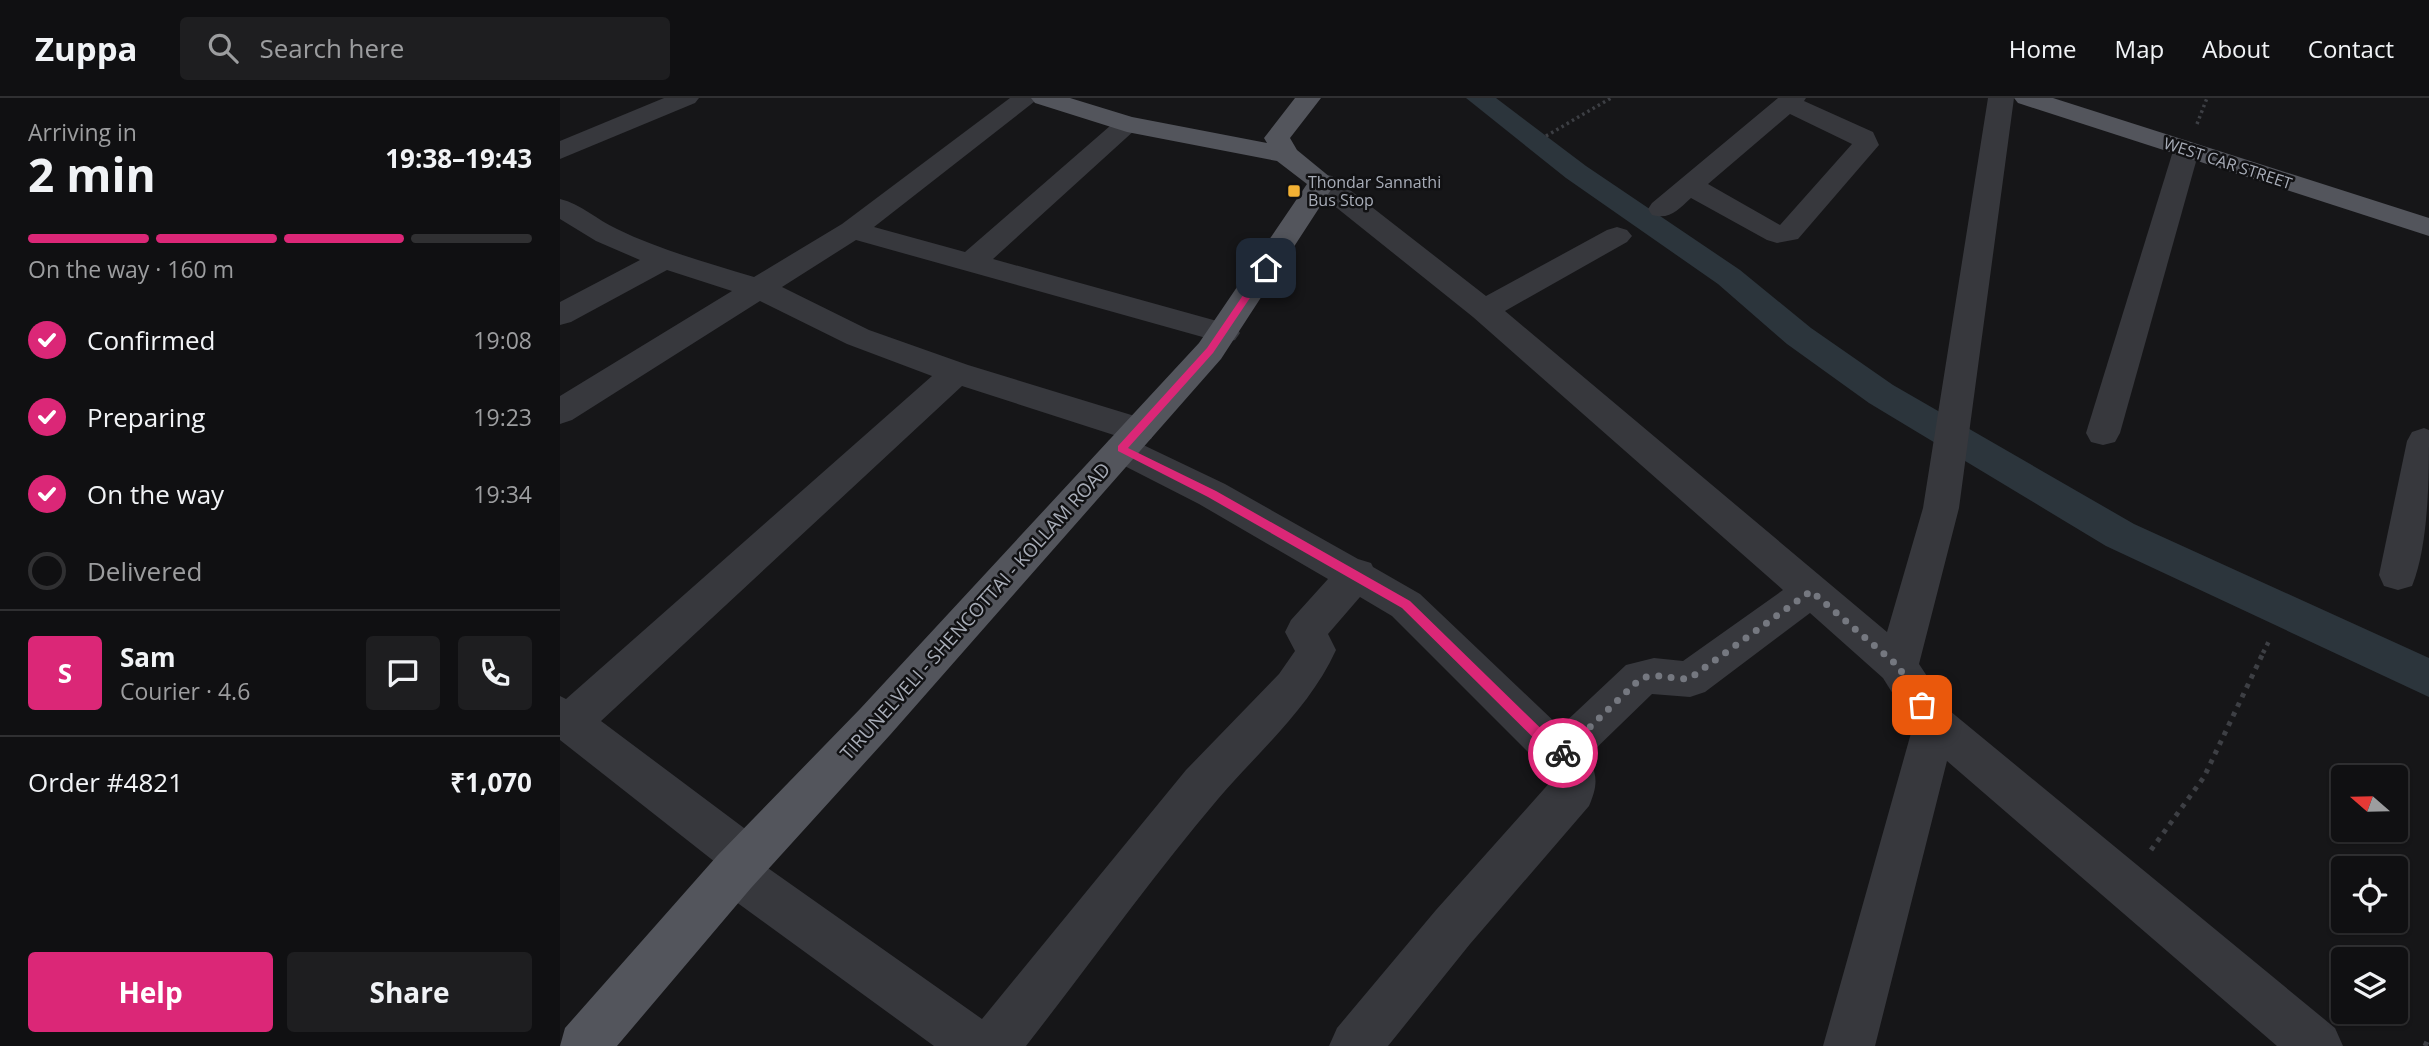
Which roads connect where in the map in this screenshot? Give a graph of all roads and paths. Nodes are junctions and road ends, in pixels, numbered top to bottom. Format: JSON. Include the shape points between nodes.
{"nodes":[{"id":1,"x":686,"y":98,"type":"edge"},
{"id":2,"x":1026,"y":98,"type":"edge"},
{"id":3,"x":1308,"y":98,"type":"edge"},
{"id":4,"x":1611,"y":98,"type":"edge"},
{"id":5,"x":2001,"y":98,"type":"edge"},
{"id":6,"x":2027,"y":98,"type":"edge"},
{"id":7,"x":1790,"y":100,"type":"edge"},
{"id":8,"x":1061,"y":101,"type":"edge"},
{"id":9,"x":1127,"y":124,"type":"junction"},
{"id":10,"x":1546,"y":136,"type":"dead end"},
{"id":11,"x":2186,"y":150,"type":"junction"},
{"id":12,"x":560,"y":151,"type":"edge"},
{"id":13,"x":1286,"y":155,"type":"junction"},
{"id":14,"x":1322,"y":182,"type":"junction"},
{"id":15,"x":1690,"y":186,"type":"junction"},
{"id":16,"x":560,"y":207,"type":"edge"},
{"id":17,"x":1662,"y":209,"type":"dead end"},
{"id":18,"x":2429,"y":227,"type":"edge"},
{"id":19,"x":852,"y":230,"type":"junction"},
{"id":20,"x":1617,"y":236,"type":"dead end"},
{"id":21,"x":664,"y":259,"type":"junction"},
{"id":22,"x":972,"y":262,"type":"junction"},
{"id":23,"x":760,"y":289,"type":"junction"},
{"id":24,"x":1484,"y":310,"type":"junction"},
{"id":25,"x":560,"y":315,"type":"edge"},
{"id":26,"x":1224,"y":333,"type":"junction"},
{"id":27,"x":956,"y":373,"type":"junction"},
{"id":28,"x":560,"y":412,"type":"edge"},
{"id":29,"x":2103,"y":433,"type":"dead end"},
{"id":30,"x":1130,"y":439,"type":"junction"},
{"id":31,"x":2429,"y":443,"type":"edge"},
{"id":32,"x":1357,"y":574,"type":"junction"},
{"id":33,"x":2398,"y":575,"type":"dead end"},
{"id":34,"x":1811,"y":591,"type":"junction"},
{"id":35,"x":2270,"y":639,"type":"dead end"},
{"id":36,"x":1898,"y":666,"type":"junction"},
{"id":37,"x":564,"y":719,"type":"edge"},
{"id":38,"x":1935,"y":724,"type":"junction"},
{"id":39,"x":1560,"y":755,"type":"junction"},
{"id":40,"x":739,"y":867,"type":"junction"},
{"id":41,"x":2125,"y":884,"type":"junction"},
{"id":42,"x":2429,"y":1037,"type":"edge"},
{"id":43,"x":583,"y":1046,"type":"edge"},
{"id":44,"x":976,"y":1046,"type":"edge"},
{"id":45,"x":993,"y":1046,"type":"edge"},
{"id":46,"x":1355,"y":1046,"type":"edge"},
{"id":47,"x":1849,"y":1046,"type":"edge"},
{"id":48,"x":2317,"y":1046,"type":"edge"},
{"id":49,"x":2425,"y":1046,"type":"edge"}],
"edges":[{"from":1,"to":12,"type":"street"},
{"from":2,"to":19,"type":"street"},
{"from":3,"to":13,"type":"main road","via":[[1277,138]]},
{"from":4,"to":10,"type":"path"},
{"from":5,"to":36,"type":"street","via":[[1941,508]]},
{"from":6,"to":11,"type":"main road","name":"WEST CAR STREET"},
{"from":7,"to":15,"type":"street"},
{"from":7,"to":15,"type":"street","via":[[1864,138],[1866,145],[1797,225],[1777,234]]},
{"from":8,"to":9,"type":"main road"},
{"from":9,"to":13,"type":"main road"},
{"from":9,"to":22,"type":"street"},
{"from":11,"to":18,"type":"main road","name":"WEST CAR STREET"},
{"from":11,"to":29,"type":"street"},
{"from":13,"to":14,"type":"main road"},
{"from":14,"to":24,"type":"street"},
{"from":14,"to":26,"type":"main road","name":"TIRUNELVELI - SHENCOTTAI - KOLLAM ROAD"},
{"from":15,"to":17,"type":"street"},
{"from":16,"to":21,"type":"street","via":[[606,235]]},
{"from":19,"to":22,"type":"street"},
{"from":19,"to":23,"type":"street"},
{"from":20,"to":24,"type":"street"},
{"from":21,"to":23,"type":"street"},
{"from":21,"to":25,"type":"street"},
{"from":22,"to":26,"type":"street"},
{"from":23,"to":27,"type":"street","via":[[858,337]]},
{"from":23,"to":28,"type":"street"},
{"from":24,"to":34,"type":"street"},
{"from":26,"to":30,"type":"main road","name":"TIRUNELVELI - SHENCOTTAI - KOLLAM ROAD"},
{"from":27,"to":30,"type":"street"},
{"from":27,"to":37,"type":"street"},
{"from":30,"to":32,"type":"street","via":[[1212,494]]},
{"from":30,"to":40,"type":"main road","name":"TIRUNELVELI - SHENCOTTAI - KOLLAM ROAD"},
{"from":31,"to":33,"type":"street","via":[[2424,442]]},
{"from":32,"to":39,"type":"street","via":[[1406,605]]},
{"from":32,"to":45,"type":"street","via":[[1305,632],[1316,650],[1294,687],[1202,785]]},
{"from":34,"to":36,"type":"street"},
{"from":34,"to":39,"type":"street","via":[[1689,679],[1658,674],[1641,678]]},
{"from":35,"to":41,"type":"path","via":[[2204,777]]},
{"from":36,"to":38,"type":"street"},
{"from":37,"to":40,"type":"street","via":[[736,850]]},
{"from":38,"to":41,"type":"street"},
{"from":38,"to":47,"type":"street"},
{"from":39,"to":46,"type":"street","via":[[1575,776],[1573,791]]},
{"from":40,"to":43,"type":"main road","name":"TIRUNELVELI - SHENCOTTAI - KOLLAM ROAD"},
{"from":40,"to":44,"type":"street"},
{"from":41,"to":48,"type":"street"},
{"from":42,"to":49,"type":"path"}]}
